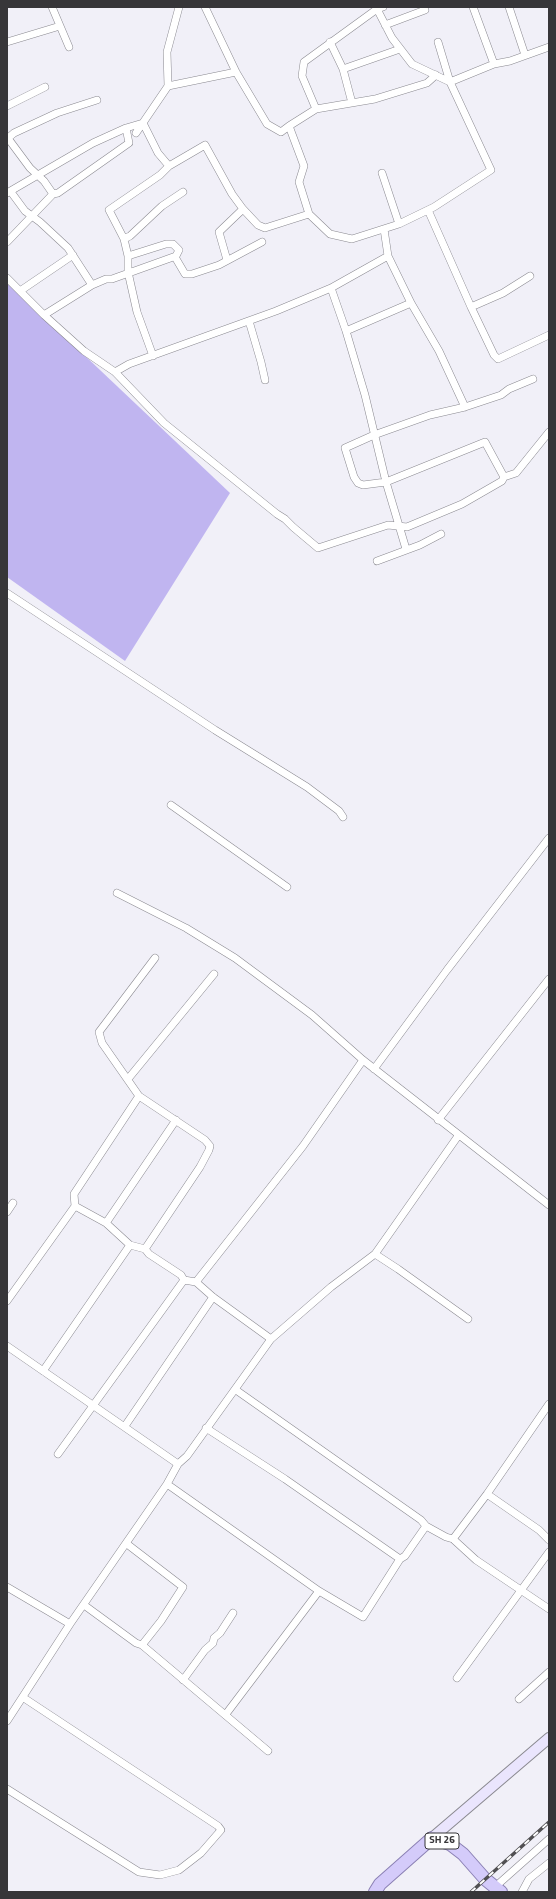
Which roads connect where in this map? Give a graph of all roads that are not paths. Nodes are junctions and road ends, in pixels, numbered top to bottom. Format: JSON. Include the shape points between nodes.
{"nodes":[{"id":1,"x":52,"y":7,"type":"edge"},
{"id":2,"x":179,"y":7,"type":"edge"},
{"id":3,"x":205,"y":7,"type":"edge"},
{"id":4,"x":473,"y":7,"type":"edge"},
{"id":5,"x":509,"y":7,"type":"edge"},
{"id":6,"x":379,"y":8,"type":"edge"},
{"id":7,"x":425,"y":10,"type":"dead end"},
{"id":8,"x":385,"y":25,"type":"junction"},
{"id":9,"x":60,"y":26,"type":"junction"},
{"id":10,"x":7,"y":42,"type":"edge"},
{"id":11,"x":330,"y":42,"type":"junction"},
{"id":12,"x":438,"y":42,"type":"dead end"},
{"id":13,"x":549,"y":46,"type":"edge"},
{"id":14,"x":69,"y":47,"type":"dead end"},
{"id":15,"x":400,"y":49,"type":"junction"},
{"id":16,"x":526,"y":55,"type":"junction"},
{"id":17,"x":494,"y":64,"type":"junction"},
{"id":18,"x":343,"y":69,"type":"junction"},
{"id":19,"x":236,"y":72,"type":"junction"},
{"id":20,"x":436,"y":75,"type":"junction"},
{"id":21,"x":450,"y":82,"type":"junction"},
{"id":22,"x":168,"y":86,"type":"junction"},
{"id":23,"x":46,"y":87,"type":"dead end"},
{"id":24,"x":97,"y":100,"type":"dead end"},
{"id":25,"x":352,"y":102,"type":"junction"},
{"id":26,"x":7,"y":106,"type":"edge"},
{"id":27,"x":316,"y":109,"type":"junction"},
{"id":28,"x":143,"y":123,"type":"junction"},
{"id":29,"x":289,"y":126,"type":"junction"},
{"id":30,"x":126,"y":128,"type":"junction"},
{"id":31,"x":136,"y":133,"type":"dead end"},
{"id":32,"x":7,"y":138,"type":"edge"},
{"id":33,"x":169,"y":166,"type":"junction"},
{"id":34,"x":37,"y":174,"type":"junction"},
{"id":35,"x":382,"y":174,"type":"dead end"},
{"id":36,"x":9,"y":192,"type":"edge"},
{"id":37,"x":183,"y":192,"type":"dead end"},
{"id":38,"x":53,"y":194,"type":"junction"},
{"id":39,"x":243,"y":209,"type":"junction"},
{"id":40,"x":428,"y":210,"type":"junction"},
{"id":41,"x":308,"y":214,"type":"junction"},
{"id":42,"x":32,"y":217,"type":"junction"},
{"id":43,"x":399,"y":224,"type":"junction"},
{"id":44,"x":384,"y":229,"type":"junction"},
{"id":45,"x":124,"y":239,"type":"junction"},
{"id":46,"x":7,"y":242,"type":"edge"},
{"id":47,"x":262,"y":242,"type":"dead end"},
{"id":48,"x":73,"y":255,"type":"junction"},
{"id":49,"x":128,"y":256,"type":"junction"},
{"id":50,"x":388,"y":256,"type":"junction"},
{"id":51,"x":175,"y":257,"type":"junction"},
{"id":52,"x":227,"y":260,"type":"junction"},
{"id":53,"x":128,"y":272,"type":"junction"},
{"id":54,"x":530,"y":276,"type":"dead end"},
{"id":55,"x":7,"y":278,"type":"edge"},
{"id":56,"x":92,"y":285,"type":"junction"},
{"id":57,"x":331,"y":288,"type":"junction"},
{"id":58,"x":20,"y":291,"type":"junction"},
{"id":59,"x":411,"y":303,"type":"junction"},
{"id":60,"x":471,"y":307,"type":"junction"},
{"id":61,"x":44,"y":315,"type":"junction"},
{"id":62,"x":249,"y":321,"type":"junction"},
{"id":63,"x":346,"y":331,"type":"junction"},
{"id":64,"x":549,"y":335,"type":"edge"},
{"id":65,"x":153,"y":356,"type":"junction"},
{"id":66,"x":115,"y":372,"type":"junction"},
{"id":67,"x":533,"y":379,"type":"dead end"},
{"id":68,"x":265,"y":380,"type":"dead end"},
{"id":69,"x":465,"y":407,"type":"junction"},
{"id":70,"x":549,"y":432,"type":"edge"},
{"id":71,"x":374,"y":435,"type":"junction"},
{"id":72,"x":504,"y":477,"type":"junction"},
{"id":73,"x":386,"y":482,"type":"junction"},
{"id":74,"x":398,"y":527,"type":"junction"},
{"id":75,"x":440,"y":534,"type":"dead end"},
{"id":76,"x":406,"y":549,"type":"junction"},
{"id":77,"x":377,"y":560,"type":"dead end"},
{"id":78,"x":7,"y":593,"type":"edge"},
{"id":79,"x":171,"y":805,"type":"dead end"},
{"id":80,"x":343,"y":817,"type":"dead end"},
{"id":81,"x":549,"y":838,"type":"edge"},
{"id":82,"x":287,"y":888,"type":"dead end"},
{"id":83,"x":117,"y":893,"type":"dead end"},
{"id":84,"x":155,"y":958,"type":"dead end"},
{"id":85,"x":214,"y":974,"type":"dead end"},
{"id":86,"x":549,"y":979,"type":"edge"},
{"id":87,"x":362,"y":1060,"type":"junction"},
{"id":88,"x":374,"y":1069,"type":"junction"},
{"id":89,"x":128,"y":1079,"type":"junction"},
{"id":90,"x":139,"y":1096,"type":"junction"},
{"id":91,"x":176,"y":1120,"type":"junction"},
{"id":92,"x":438,"y":1120,"type":"junction"},
{"id":93,"x":458,"y":1136,"type":"junction"},
{"id":94,"x":14,"y":1203,"type":"dead end"},
{"id":95,"x":75,"y":1206,"type":"junction"},
{"id":96,"x":549,"y":1206,"type":"edge"},
{"id":97,"x":7,"y":1212,"type":"edge"},
{"id":98,"x":106,"y":1223,"type":"junction"},
{"id":99,"x":130,"y":1245,"type":"junction"},
{"id":100,"x":145,"y":1249,"type":"junction"},
{"id":101,"x":375,"y":1254,"type":"junction"},
{"id":102,"x":184,"y":1280,"type":"junction"},
{"id":103,"x":196,"y":1282,"type":"junction"},
{"id":104,"x":213,"y":1297,"type":"junction"},
{"id":105,"x":7,"y":1301,"type":"edge"},
{"id":106,"x":468,"y":1318,"type":"dead end"},
{"id":107,"x":271,"y":1338,"type":"junction"},
{"id":108,"x":7,"y":1346,"type":"edge"},
{"id":109,"x":43,"y":1371,"type":"junction"},
{"id":110,"x":236,"y":1390,"type":"junction"},
{"id":111,"x":549,"y":1404,"type":"edge"},
{"id":112,"x":93,"y":1406,"type":"junction"},
{"id":113,"x":125,"y":1426,"type":"junction"},
{"id":114,"x":206,"y":1428,"type":"junction"},
{"id":115,"x":58,"y":1454,"type":"dead end"},
{"id":116,"x":178,"y":1464,"type":"junction"},
{"id":117,"x":167,"y":1484,"type":"junction"},
{"id":118,"x":487,"y":1494,"type":"junction"},
{"id":119,"x":426,"y":1526,"type":"junction"},
{"id":120,"x":452,"y":1539,"type":"junction"},
{"id":121,"x":549,"y":1540,"type":"edge"},
{"id":122,"x":127,"y":1544,"type":"junction"},
{"id":123,"x":549,"y":1552,"type":"edge"},
{"id":124,"x":400,"y":1559,"type":"junction"},
{"id":125,"x":7,"y":1586,"type":"edge"},
{"id":126,"x":318,"y":1591,"type":"junction"},
{"id":127,"x":520,"y":1591,"type":"junction"},
{"id":128,"x":84,"y":1605,"type":"junction"},
{"id":129,"x":549,"y":1610,"type":"edge"},
{"id":130,"x":233,"y":1613,"type":"dead end"},
{"id":131,"x":70,"y":1624,"type":"junction"},
{"id":132,"x":142,"y":1645,"type":"junction"},
{"id":133,"x":549,"y":1672,"type":"edge"},
{"id":134,"x":457,"y":1678,"type":"dead end"},
{"id":135,"x":183,"y":1680,"type":"junction"},
{"id":136,"x":24,"y":1698,"type":"junction"},
{"id":137,"x":519,"y":1699,"type":"dead end"},
{"id":138,"x":226,"y":1714,"type":"junction"},
{"id":139,"x":7,"y":1721,"type":"edge"},
{"id":140,"x":549,"y":1738,"type":"edge"},
{"id":141,"x":268,"y":1751,"type":"dead end"},
{"id":142,"x":7,"y":1789,"type":"edge"},
{"id":143,"x":432,"y":1838,"type":"junction"},
{"id":144,"x":549,"y":1838,"type":"edge"},
{"id":145,"x":549,"y":1863,"type":"edge"},
{"id":146,"x":378,"y":1888,"type":"edge"},
{"id":147,"x":497,"y":1890,"type":"edge"},
{"id":148,"x":366,"y":1892,"type":"edge"},
{"id":149,"x":522,"y":1892,"type":"edge"}],
"edges":[{"from":1,"to":9,"type":"street"},
{"from":2,"to":22,"type":"street","via":[[166,52]]},
{"from":3,"to":19,"type":"street"},
{"from":4,"to":17,"type":"street"},
{"from":5,"to":16,"type":"street"},
{"from":6,"to":8,"type":"street"},
{"from":6,"to":11,"type":"street"},
{"from":7,"to":8,"type":"street"},
{"from":8,"to":15,"type":"street"},
{"from":9,"to":10,"type":"street"},
{"from":9,"to":14,"type":"street"},
{"from":11,"to":18,"type":"street"},
{"from":11,"to":27,"type":"street","via":[[304,62],[302,67],[302,76]]},
{"from":12,"to":21,"type":"street"},
{"from":13,"to":16,"type":"street"},
{"from":15,"to":18,"type":"street"},
{"from":15,"to":20,"type":"street","via":[[412,64]]},
{"from":16,"to":17,"type":"street"},
{"from":17,"to":21,"type":"street"},
{"from":18,"to":25,"type":"street"},
{"from":19,"to":22,"type":"street"},
{"from":19,"to":29,"type":"street","via":[[267,124],[281,132]]},
{"from":20,"to":21,"type":"street"},
{"from":20,"to":25,"type":"street","via":[[427,84],[375,99]]},
{"from":21,"to":40,"type":"street","via":[[491,170]]},
{"from":22,"to":28,"type":"street"},
{"from":23,"to":26,"type":"street"},
{"from":24,"to":32,"type":"street","via":[[57,113]]},
{"from":25,"to":27,"type":"street"},
{"from":27,"to":29,"type":"street"},
{"from":28,"to":30,"type":"street"},
{"from":28,"to":31,"type":"street"},
{"from":28,"to":33,"type":"street","via":[[158,153]]},
{"from":29,"to":41,"type":"street","via":[[304,166],[298,182]]},
{"from":30,"to":34,"type":"street"},
{"from":30,"to":38,"type":"street","via":[[129,143]]},
{"from":32,"to":34,"type":"street"},
{"from":33,"to":39,"type":"street","via":[[204,145]]},
{"from":33,"to":45,"type":"street","via":[[109,210]]},
{"from":34,"to":36,"type":"street"},
{"from":34,"to":38,"type":"street"},
{"from":35,"to":43,"type":"street"},
{"from":36,"to":42,"type":"street"},
{"from":37,"to":45,"type":"street","via":[[162,206]]},
{"from":38,"to":42,"type":"street"},
{"from":39,"to":41,"type":"street","via":[[258,225],[265,228]]},
{"from":39,"to":52,"type":"street","via":[[219,232]]},
{"from":40,"to":43,"type":"street"},
{"from":40,"to":60,"type":"street"},
{"from":41,"to":44,"type":"street","via":[[330,234],[352,239]]},
{"from":42,"to":46,"type":"street"},
{"from":42,"to":48,"type":"street"},
{"from":43,"to":44,"type":"street"},
{"from":44,"to":50,"type":"street"},
{"from":45,"to":49,"type":"street"},
{"from":47,"to":52,"type":"street"},
{"from":48,"to":56,"type":"street"},
{"from":48,"to":58,"type":"street"},
{"from":49,"to":51,"type":"street","via":[[173,244],[179,250]]},
{"from":49,"to":53,"type":"street"},
{"from":50,"to":57,"type":"street"},
{"from":50,"to":59,"type":"street"},
{"from":51,"to":52,"type":"street","via":[[184,274],[192,274]]},
{"from":51,"to":53,"type":"street"},
{"from":53,"to":56,"type":"street"},
{"from":53,"to":65,"type":"street","via":[[137,312]]},
{"from":54,"to":60,"type":"street","via":[[503,293]]},
{"from":55,"to":58,"type":"street"},
{"from":56,"to":61,"type":"street"},
{"from":57,"to":62,"type":"street"},
{"from":57,"to":63,"type":"street"},
{"from":58,"to":61,"type":"street"},
{"from":59,"to":63,"type":"street"},
{"from":59,"to":69,"type":"street","via":[[439,351]]},
{"from":60,"to":64,"type":"street","via":[[498,359]]},
{"from":61,"to":66,"type":"street","via":[[84,351]]},
{"from":62,"to":65,"type":"street"},
{"from":62,"to":68,"type":"street"},
{"from":63,"to":71,"type":"street"},
{"from":65,"to":66,"type":"street"},
{"from":66,"to":74,"type":"street","via":[[164,423],[318,548],[388,525]]},
{"from":67,"to":69,"type":"street","via":[[501,395]]},
{"from":69,"to":71,"type":"street","via":[[430,415]]},
{"from":70,"to":72,"type":"street","via":[[516,473]]},
{"from":71,"to":73,"type":"street"},
{"from":71,"to":73,"type":"street","via":[[345,448],[358,483],[368,486]]},
{"from":72,"to":73,"type":"street","via":[[485,442]]},
{"from":72,"to":74,"type":"street","via":[[502,481],[462,504],[407,527]]},
{"from":73,"to":74,"type":"street"},
{"from":74,"to":76,"type":"street"},
{"from":75,"to":76,"type":"street"},
{"from":76,"to":77,"type":"street"},
{"from":78,"to":80,"type":"street","via":[[215,730],[307,787],[339,811]]},
{"from":79,"to":82,"type":"street","via":[[256,863]]},
{"from":81,"to":88,"type":"street"},
{"from":83,"to":87,"type":"street","via":[[186,928],[235,958],[312,1015]]},
{"from":84,"to":89,"type":"street","via":[[99,1032],[102,1043]]},
{"from":85,"to":89,"type":"street"},
{"from":86,"to":92,"type":"street"},
{"from":87,"to":88,"type":"street"},
{"from":87,"to":103,"type":"street","via":[[303,1146]]},
{"from":88,"to":92,"type":"street"},
{"from":89,"to":90,"type":"street"},
{"from":90,"to":91,"type":"street"},
{"from":90,"to":95,"type":"street","via":[[74,1194]]},
{"from":91,"to":98,"type":"street"},
{"from":91,"to":100,"type":"street","via":[[210,1146]]},
{"from":92,"to":93,"type":"street"},
{"from":93,"to":96,"type":"street"},
{"from":93,"to":101,"type":"street"},
{"from":94,"to":97,"type":"street"},
{"from":95,"to":98,"type":"street"},
{"from":95,"to":105,"type":"street"},
{"from":98,"to":99,"type":"street"},
{"from":99,"to":100,"type":"street"},
{"from":99,"to":109,"type":"street"},
{"from":100,"to":102,"type":"street","via":[[181,1275]]},
{"from":101,"to":106,"type":"street"},
{"from":101,"to":107,"type":"street"},
{"from":102,"to":103,"type":"street"},
{"from":102,"to":112,"type":"street"},
{"from":103,"to":104,"type":"street"},
{"from":104,"to":107,"type":"street"},
{"from":104,"to":113,"type":"street"},
{"from":107,"to":110,"type":"street","via":[[244,1373]]},
{"from":108,"to":109,"type":"street"},
{"from":109,"to":112,"type":"street"},
{"from":110,"to":114,"type":"street"},
{"from":110,"to":119,"type":"street"},
{"from":111,"to":118,"type":"street"},
{"from":112,"to":113,"type":"street"},
{"from":112,"to":115,"type":"street"},
{"from":113,"to":116,"type":"street"},
{"from":114,"to":116,"type":"street","via":[[187,1456]]},
{"from":114,"to":124,"type":"street","via":[[286,1479]]},
{"from":116,"to":117,"type":"street"},
{"from":117,"to":122,"type":"street"},
{"from":117,"to":126,"type":"street"},
{"from":118,"to":120,"type":"street"},
{"from":118,"to":121,"type":"street","via":[[539,1530]]},
{"from":119,"to":120,"type":"street"},
{"from":119,"to":124,"type":"street","via":[[405,1556]]},
{"from":120,"to":127,"type":"street","via":[[476,1560]]},
{"from":122,"to":128,"type":"street"},
{"from":122,"to":132,"type":"street","via":[[183,1587]]},
{"from":123,"to":127,"type":"street"},
{"from":124,"to":126,"type":"street","via":[[363,1616]]},
{"from":125,"to":131,"type":"street"},
{"from":126,"to":138,"type":"street"},
{"from":127,"to":129,"type":"street"},
{"from":127,"to":134,"type":"street"},
{"from":128,"to":131,"type":"street"},
{"from":128,"to":132,"type":"street"},
{"from":130,"to":135,"type":"street"},
{"from":131,"to":136,"type":"street"},
{"from":132,"to":135,"type":"street"},
{"from":133,"to":137,"type":"street"},
{"from":135,"to":138,"type":"street"},
{"from":136,"to":139,"type":"street"},
{"from":136,"to":142,"type":"street","via":[[221,1830],[201,1853],[179,1870],[160,1875],[139,1872]]},
{"from":138,"to":141,"type":"street"},
{"from":140,"to":143,"type":"street"},
{"from":143,"to":146,"type":"main road","number":"SH 26"},
{"from":143,"to":147,"type":"main road","number":"SH 26","via":[[450,1844],[463,1854]]},
{"from":144,"to":147,"type":"street"},
{"from":145,"to":149,"type":"street","via":[[529,1879]]},
{"from":146,"to":148,"type":"main road","via":[[373,1886]]}]}
